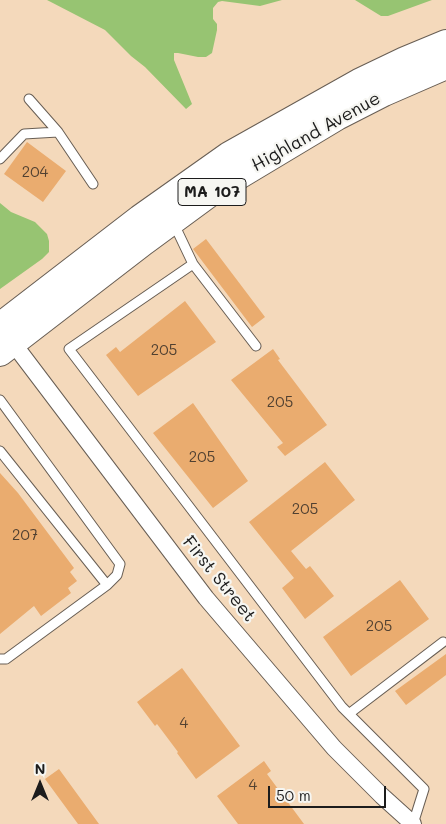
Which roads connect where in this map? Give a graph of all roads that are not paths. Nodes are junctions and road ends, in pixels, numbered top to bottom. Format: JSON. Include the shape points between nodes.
{"nodes":[{"id":1,"x":446,"y":43,"type":"edge"},
{"id":2,"x":446,"y":66,"type":"edge"},
{"id":3,"x":29,"y":100,"type":"dead end"},
{"id":4,"x":58,"y":132,"type":"junction"},
{"id":5,"x":0,"y":159,"type":"edge"},
{"id":6,"x":93,"y":184,"type":"dead end"},
{"id":7,"x":173,"y":221,"type":"junction"},
{"id":8,"x":193,"y":264,"type":"junction"},
{"id":9,"x":4,"y":341,"type":"edge"},
{"id":10,"x":256,"y":346,"type":"dead end"},
{"id":11,"x":0,"y":400,"type":"edge"},
{"id":12,"x":0,"y":451,"type":"edge"},
{"id":13,"x":107,"y":584,"type":"junction"},
{"id":14,"x":443,"y":642,"type":"dead end"},
{"id":15,"x":0,"y":659,"type":"edge"},
{"id":16,"x":350,"y":713,"type":"junction"},
{"id":17,"x":413,"y":824,"type":"edge"}],
"edges":[{"from":1,"to":9,"type":"main road","name":"Highland Avenue","number":"MA 107","via":[[359,82],[229,155],[140,218]]},
{"from":2,"to":7,"type":"main road","name":"Highland Avenue","number":"MA 107","via":[[337,118],[220,188]]},
{"from":3,"to":4,"type":"lane"},
{"from":4,"to":5,"type":"lane","via":[[24,134]]},
{"from":4,"to":6,"type":"lane"},
{"from":7,"to":8,"type":"lane"},
{"from":7,"to":9,"type":"main road","name":"Highland Avenue","number":"MA 107"},
{"from":8,"to":10,"type":"lane"},
{"from":8,"to":16,"type":"lane","via":[[69,349],[342,707]]},
{"from":9,"to":17,"type":"street","name":"First Street","via":[[206,598],[334,748]]},
{"from":11,"to":13,"type":"lane","via":[[120,564],[117,575]]},
{"from":12,"to":13,"type":"lane"},
{"from":13,"to":15,"type":"lane","via":[[6,659]]},
{"from":14,"to":16,"type":"lane"},
{"from":16,"to":17,"type":"lane","via":[[424,789]]}]}
